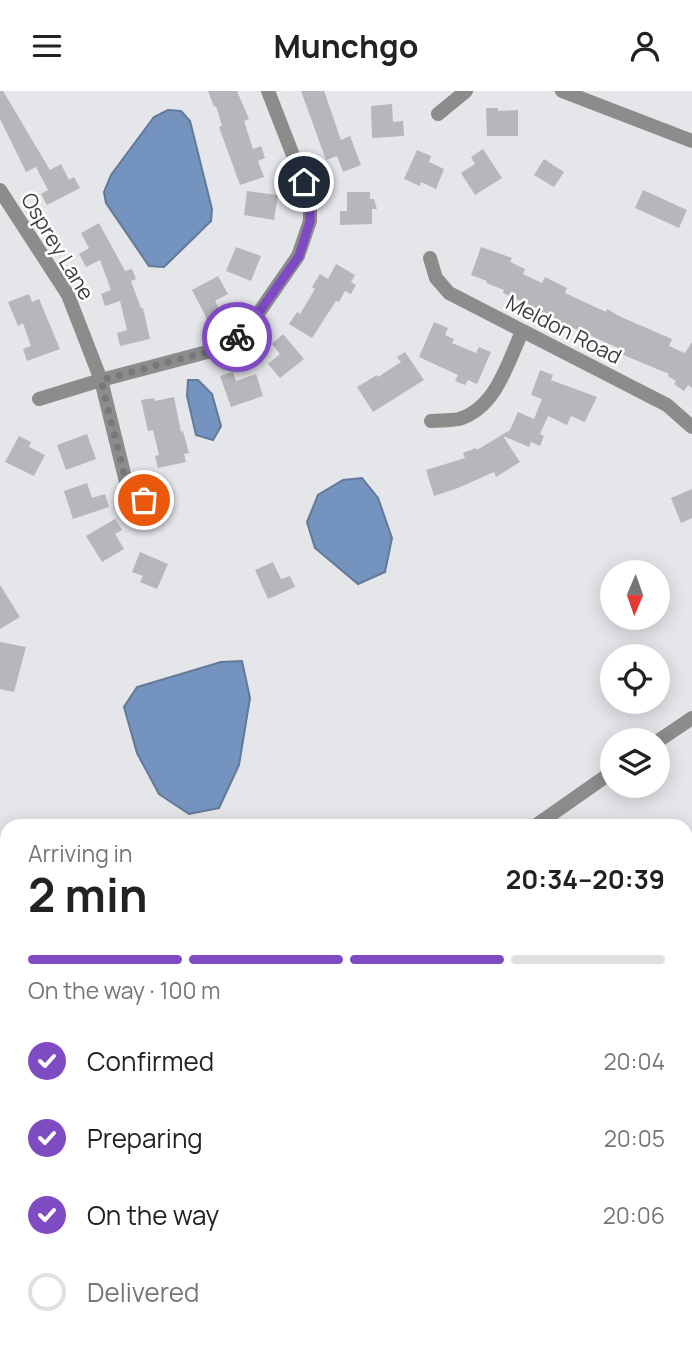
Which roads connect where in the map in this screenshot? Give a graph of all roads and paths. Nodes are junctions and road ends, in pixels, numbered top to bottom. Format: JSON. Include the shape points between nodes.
{"nodes":[{"id":1,"x":268,"y":91,"type":"edge"},
{"id":2,"x":466,"y":91,"type":"edge"},
{"id":3,"x":571,"y":93,"type":"edge"},
{"id":4,"x":439,"y":114,"type":"dead end"},
{"id":5,"x":692,"y":141,"type":"edge"},
{"id":6,"x":0,"y":190,"type":"edge"},
{"id":7,"x":430,"y":258,"type":"dead end"},
{"id":8,"x":522,"y":332,"type":"junction"},
{"id":9,"x":101,"y":380,"type":"junction"},
{"id":10,"x":38,"y":399,"type":"dead end"},
{"id":11,"x":431,"y":421,"type":"dead end"},
{"id":12,"x":692,"y":427,"type":"edge"},
{"id":13,"x":159,"y":511,"type":"dead end"},
{"id":14,"x":692,"y":718,"type":"edge"},
{"id":15,"x":670,"y":733,"type":"edge"},
{"id":16,"x":600,"y":780,"type":"edge"},
{"id":17,"x":545,"y":819,"type":"edge"}],
"edges":[{"from":1,"to":9,"type":"street","via":[[310,199],[310,221],[299,256],[241,335],[211,351]]},
{"from":2,"to":4,"type":"street"},
{"from":3,"to":5,"type":"street"},
{"from":6,"to":9,"type":"street","name":"Osprey Lane","via":[[68,295]]},
{"from":7,"to":8,"type":"street","name":"Meldon Road","via":[[436,278],[449,293]]},
{"from":8,"to":11,"type":"street","via":[[493,394],[478,411],[457,420]]},
{"from":8,"to":12,"type":"street","name":"Meldon Road","via":[[667,405]]},
{"from":9,"to":10,"type":"street"},
{"from":9,"to":13,"type":"street","name":"Osprey Lane","via":[[128,490]]},
{"from":14,"to":15,"type":"street"},
{"from":16,"to":17,"type":"street"}]}
